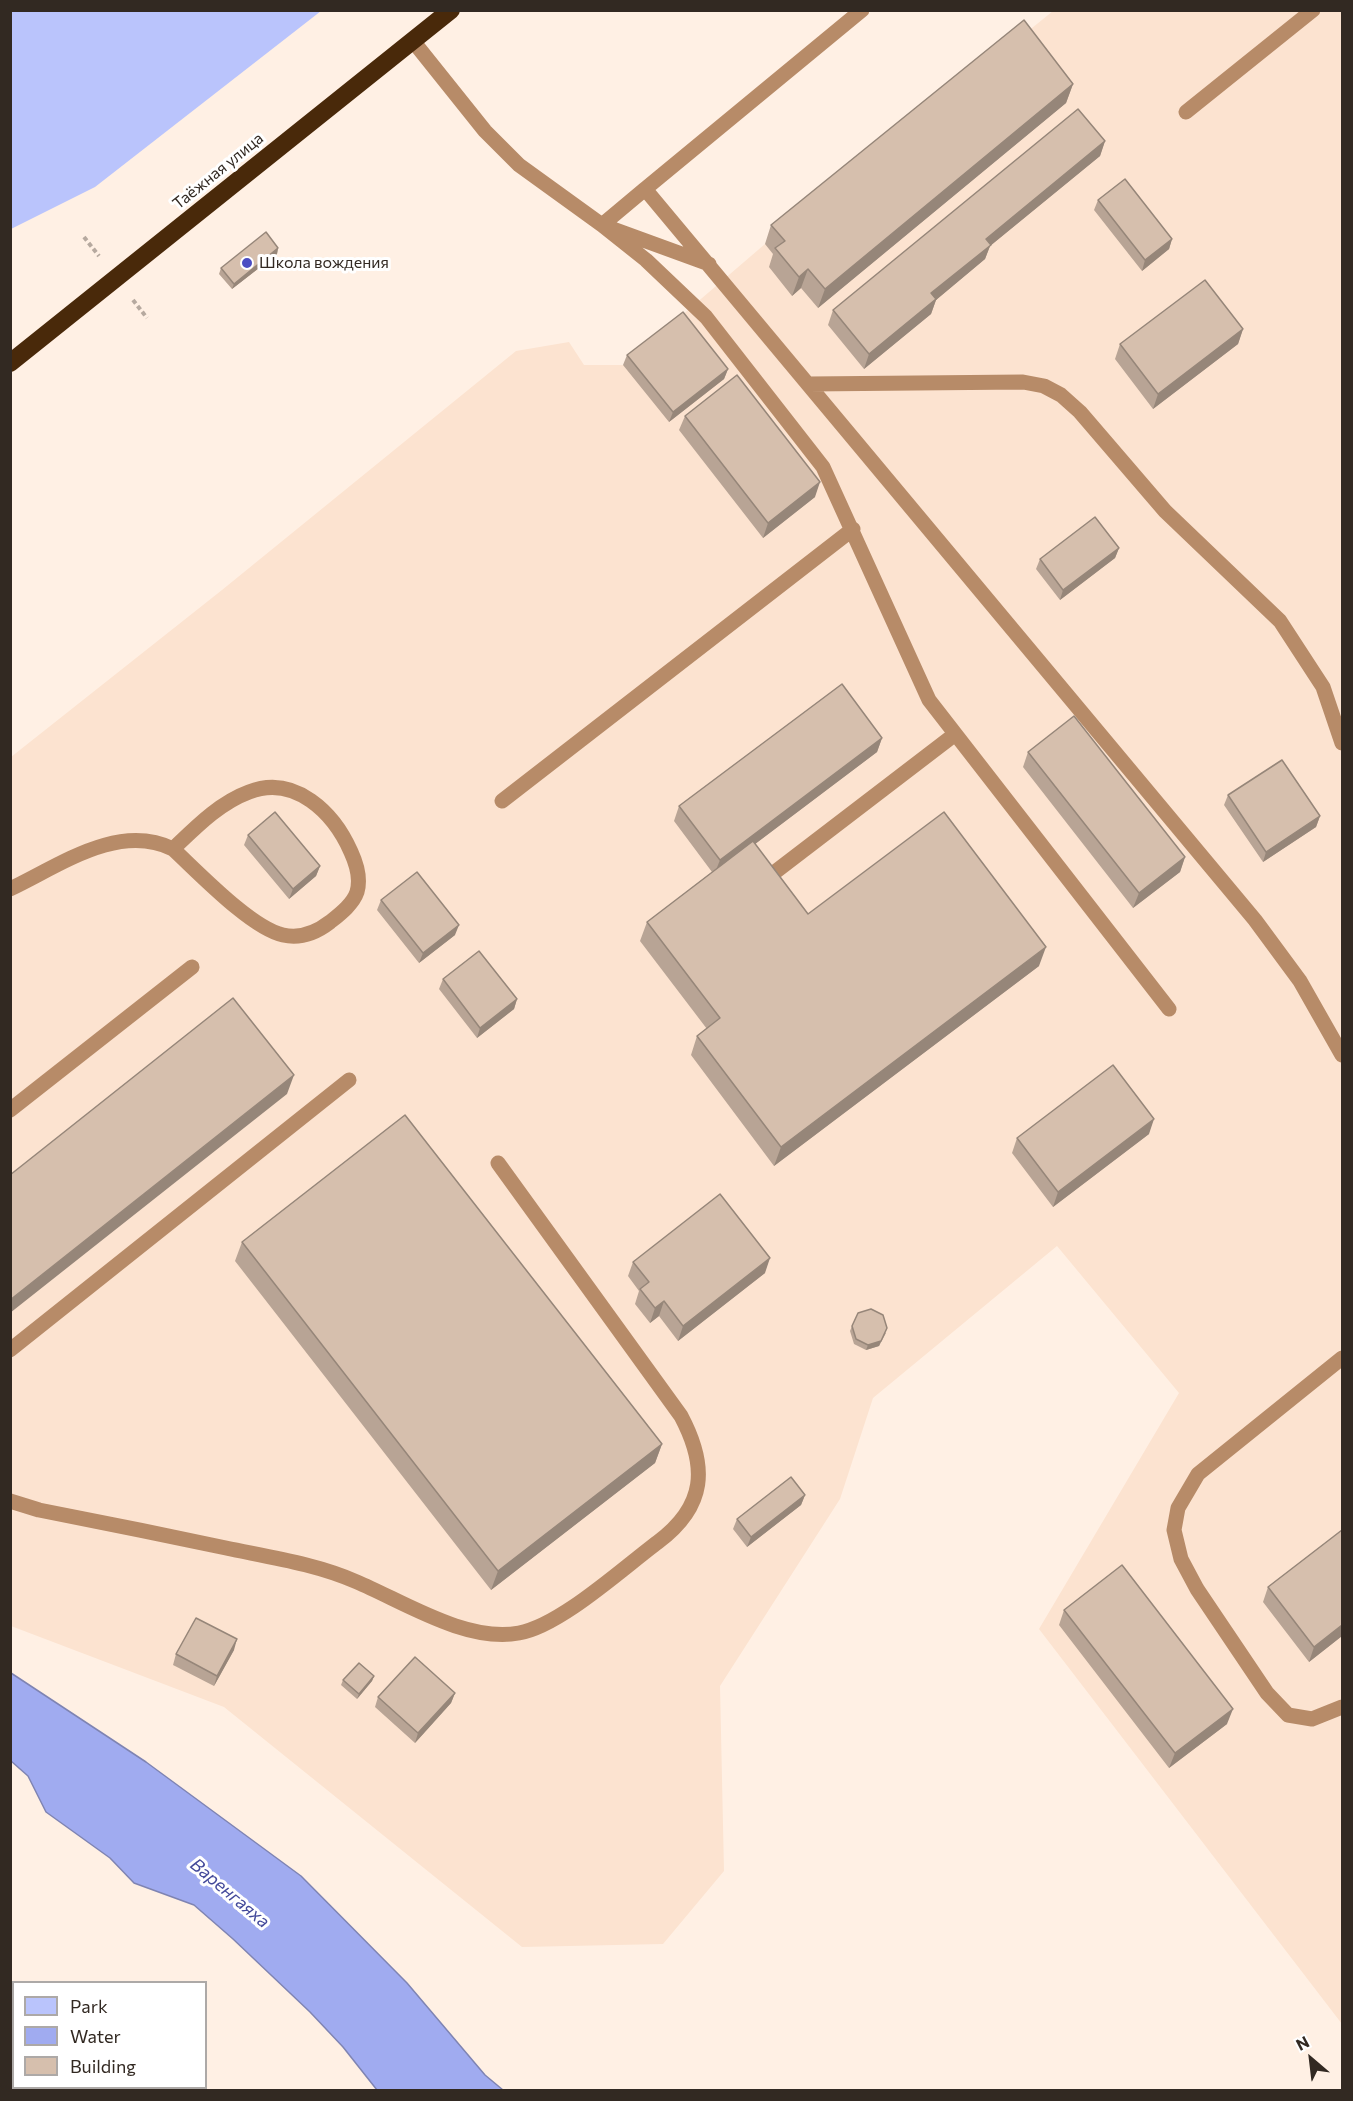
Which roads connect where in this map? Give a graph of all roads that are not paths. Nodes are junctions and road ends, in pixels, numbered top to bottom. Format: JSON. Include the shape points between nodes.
{"nodes":[{"id":1,"x":451,"y":10,"type":"edge"},
{"id":2,"x":862,"y":10,"type":"edge"},
{"id":3,"x":1313,"y":10,"type":"edge"},
{"id":4,"x":412,"y":40,"type":"junction"},
{"id":5,"x":1186,"y":112,"type":"dead end"},
{"id":6,"x":645,"y":189,"type":"junction"},
{"id":7,"x":602,"y":225,"type":"junction"},
{"id":8,"x":709,"y":264,"type":"junction"},
{"id":9,"x":10,"y":363,"type":"edge"},
{"id":10,"x":809,"y":384,"type":"junction"},
{"id":11,"x":853,"y":529,"type":"junction"},
{"id":12,"x":954,"y":735,"type":"junction"},
{"id":13,"x":1342,"y":743,"type":"edge"},
{"id":14,"x":502,"y":801,"type":"dead end"},
{"id":15,"x":172,"y":849,"type":"junction"},
{"id":16,"x":775,"y":872,"type":"edge"},
{"id":17,"x":10,"y":889,"type":"edge"},
{"id":18,"x":192,"y":967,"type":"dead end"},
{"id":19,"x":1169,"y":1009,"type":"dead end"},
{"id":20,"x":1342,"y":1055,"type":"edge"},
{"id":21,"x":349,"y":1080,"type":"dead end"},
{"id":22,"x":10,"y":1110,"type":"edge"},
{"id":23,"x":498,"y":1163,"type":"dead end"},
{"id":24,"x":10,"y":1350,"type":"edge"},
{"id":25,"x":1342,"y":1358,"type":"edge"},
{"id":26,"x":10,"y":1501,"type":"edge"},
{"id":27,"x":1342,"y":1707,"type":"edge"}],
"edges":[{"from":1,"to":4,"type":"highway","name":"Таёжная улица"},
{"from":2,"to":6,"type":"lane"},
{"from":3,"to":5,"type":"lane"},
{"from":4,"to":7,"type":"lane","via":[[485,131],[519,165]]},
{"from":4,"to":9,"type":"highway","name":"Таёжная улица"},
{"from":6,"to":7,"type":"lane"},
{"from":6,"to":8,"type":"lane"},
{"from":7,"to":8,"type":"lane"},
{"from":7,"to":11,"type":"lane","via":[[706,317],[823,467]]},
{"from":8,"to":10,"type":"lane"},
{"from":10,"to":13,"type":"lane","via":[[1023,382],[1044,386],[1061,395],[1165,511],[1280,621],[1323,687]]},
{"from":10,"to":20,"type":"lane","via":[[1255,920],[1300,981]]},
{"from":11,"to":12,"type":"lane","via":[[929,700]]},
{"from":11,"to":14,"type":"lane"},
{"from":12,"to":16,"type":"lane"},
{"from":12,"to":19,"type":"lane"},
{"from":15,"to":15,"type":"lane","via":[[224,805],[249,792],[285,788],[324,811],[344,836],[359,876],[356,893],[344,910],[321,929],[303,936],[284,935],[266,928],[243,911]]},
{"from":15,"to":17,"type":"lane","via":[[139,839],[107,843]]},
{"from":18,"to":22,"type":"lane"},
{"from":21,"to":24,"type":"lane"},
{"from":23,"to":26,"type":"lane","via":[[681,1416],[695,1442],[699,1470],[696,1498],[678,1527],[558,1616],[522,1633],[499,1636],[417,1610],[355,1580],[285,1560]]},
{"from":25,"to":27,"type":"lane","via":[[1198,1474],[1178,1508],[1174,1530],[1181,1559],[1197,1589],[1267,1693],[1288,1715],[1312,1719]]}]}
